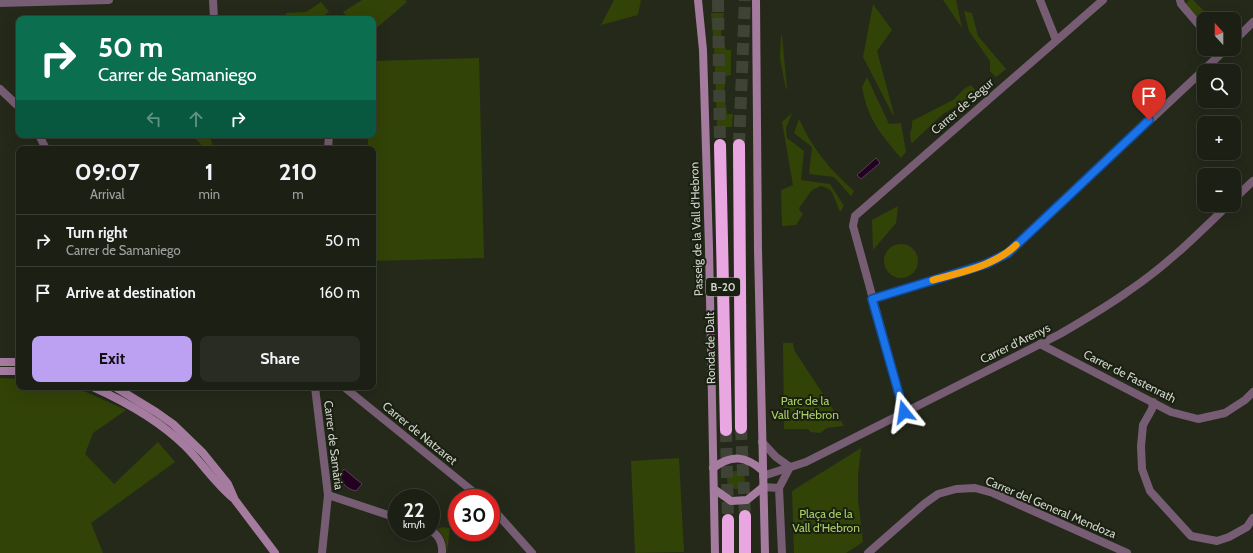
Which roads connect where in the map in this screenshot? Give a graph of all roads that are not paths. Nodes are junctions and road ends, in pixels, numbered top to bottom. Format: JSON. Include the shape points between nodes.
{"nodes":[{"id":1,"x":109,"y":0,"type":"edge"},
{"id":2,"x":213,"y":0,"type":"edge"},
{"id":3,"x":698,"y":0,"type":"edge"},
{"id":4,"x":756,"y":0,"type":"edge"},
{"id":5,"x":1040,"y":0,"type":"edge"},
{"id":6,"x":1103,"y":0,"type":"edge"},
{"id":7,"x":1180,"y":0,"type":"edge"},
{"id":8,"x":0,"y":3,"type":"edge"},
{"id":9,"x":214,"y":16,"type":"edge"},
{"id":10,"x":1253,"y":22,"type":"edge"},
{"id":11,"x":1197,"y":23,"type":"edge"},
{"id":12,"x":1241,"y":34,"type":"edge"},
{"id":13,"x":1056,"y":40,"type":"junction"},
{"id":14,"x":1219,"y":56,"type":"edge"},
{"id":15,"x":0,"y":89,"type":"edge"},
{"id":16,"x":16,"y":104,"type":"edge"},
{"id":17,"x":720,"y":145,"type":"tunnel mouth"},
{"id":18,"x":739,"y":145,"type":"tunnel mouth"},
{"id":19,"x":1253,"y":181,"type":"edge"},
{"id":20,"x":1241,"y":192,"type":"edge"},
{"id":21,"x":1221,"y":212,"type":"edge"},
{"id":22,"x":872,"y":299,"type":"junction"},
{"id":23,"x":1040,"y":344,"type":"junction"},
{"id":24,"x":0,"y":362,"type":"edge"},
{"id":25,"x":16,"y":362,"type":"edge"},
{"id":26,"x":0,"y":371,"type":"edge"},
{"id":27,"x":16,"y":371,"type":"edge"},
{"id":28,"x":99,"y":390,"type":"edge"},
{"id":29,"x":120,"y":390,"type":"edge"},
{"id":30,"x":315,"y":390,"type":"edge"},
{"id":31,"x":348,"y":390,"type":"edge"},
{"id":32,"x":1253,"y":392,"type":"edge"},
{"id":33,"x":1153,"y":402,"type":"junction"},
{"id":34,"x":904,"y":412,"type":"junction"},
{"id":35,"x":741,"y":428,"type":"tunnel mouth"},
{"id":36,"x":726,"y":430,"type":"tunnel mouth"},
{"id":37,"x":762,"y":442,"type":"junction"},
{"id":38,"x":790,"y":467,"type":"junction"},
{"id":39,"x":713,"y":468,"type":"junction"},
{"id":40,"x":763,"y":474,"type":"junction"},
{"id":41,"x":763,"y":487,"type":"junction"},
{"id":42,"x":779,"y":488,"type":"junction"},
{"id":43,"x":469,"y":489,"type":"edge"},
{"id":44,"x":714,"y":490,"type":"junction"},
{"id":45,"x":328,"y":495,"type":"junction"},
{"id":46,"x":235,"y":500,"type":"junction"},
{"id":47,"x":388,"y":515,"type":"edge"},
{"id":48,"x":745,"y":516,"type":"tunnel mouth"},
{"id":49,"x":500,"y":517,"type":"edge"},
{"id":50,"x":1253,"y":518,"type":"edge"},
{"id":51,"x":728,"y":520,"type":"tunnel mouth"},
{"id":52,"x":440,"y":540,"type":"edge"},
{"id":53,"x":275,"y":553,"type":"edge"},
{"id":54,"x":322,"y":553,"type":"edge"},
{"id":55,"x":442,"y":553,"type":"edge"},
{"id":56,"x":532,"y":553,"type":"edge"},
{"id":57,"x":715,"y":553,"type":"edge"},
{"id":58,"x":728,"y":553,"type":"edge"},
{"id":59,"x":746,"y":553,"type":"edge"},
{"id":60,"x":765,"y":553,"type":"edge"},
{"id":61,"x":782,"y":553,"type":"edge"},
{"id":62,"x":868,"y":553,"type":"edge"},
{"id":63,"x":1127,"y":553,"type":"edge"}],
"edges":[{"from":1,"to":8,"type":"street"},
{"from":2,"to":9,"type":"street"},
{"from":3,"to":39,"type":"street","name":"Passeig de la Vall d'Hebron","via":[[703,50],[710,248]]},
{"from":4,"to":37,"type":"street"},
{"from":5,"to":13,"type":"street"},
{"from":6,"to":13,"type":"street","name":"Carrer de Segur"},
{"from":7,"to":11,"type":"street"},
{"from":10,"to":12,"type":"street"},
{"from":13,"to":22,"type":"street","name":"Carrer de Segur","via":[[855,216],[853,226]]},
{"from":14,"to":22,"type":"street","via":[[1008,253],[986,264]]},
{"from":15,"to":16,"type":"street"},
{"from":17,"to":36,"type":"highway","name":"Ronda de Dalt","number":"B-20"},
{"from":18,"to":35,"type":"highway","number":"B-20"},
{"from":19,"to":20,"type":"street"},
{"from":21,"to":23,"type":"street","name":"Carrer d'Arenys","via":[[1183,248],[1131,290],[1088,318]]},
{"from":22,"to":34,"type":"street"},
{"from":23,"to":33,"type":"street","name":"Carrer de Fastenrath"},
{"from":23,"to":34,"type":"street","name":"Carrer d'Arenys"},
{"from":24,"to":25,"type":"street"},
{"from":26,"to":27,"type":"street"},
{"from":28,"to":46,"type":"street","via":[[138,410],[174,436]]},
{"from":29,"to":46,"type":"street","via":[[156,412],[189,438],[228,484]]},
{"from":30,"to":45,"type":"street","name":"Carrer de Samària"},
{"from":31,"to":43,"type":"street","name":"Carrer de Natzaret"},
{"from":32,"to":33,"type":"street","name":"Carrer de Fastenrath","via":[[1225,413],[1198,419],[1171,412]]},
{"from":33,"to":50,"type":"street","via":[[1152,409],[1142,425],[1141,446],[1142,469],[1150,491],[1191,536],[1217,541],[1229,538],[1247,527]]},
{"from":34,"to":38,"type":"street","name":"Carrer d'Arenys","via":[[806,462]]},
{"from":37,"to":38,"type":"street"},
{"from":37,"to":40,"type":"street"},
{"from":38,"to":40,"type":"street","name":"Carrer d'Arenys"},
{"from":38,"to":42,"type":"street"},
{"from":39,"to":40,"type":"street","via":[[729,460],[746,459],[755,464]]},
{"from":39,"to":44,"type":"street","name":"Passeig de la Vall d'Hebron"},
{"from":40,"to":41,"type":"street"},
{"from":41,"to":42,"type":"street"},
{"from":41,"to":44,"type":"street","via":[[747,500],[731,501]]},
{"from":41,"to":60,"type":"street"},
{"from":42,"to":61,"type":"street"},
{"from":44,"to":57,"type":"street","name":"Passeig de la Vall d'Hebron"},
{"from":45,"to":47,"type":"street"},
{"from":45,"to":54,"type":"street","name":"Carrer de Samària"},
{"from":46,"to":53,"type":"street"},
{"from":48,"to":59,"type":"highway"},
{"from":49,"to":56,"type":"street"},
{"from":51,"to":58,"type":"highway"},
{"from":52,"to":55,"type":"street"},
{"from":62,"to":63,"type":"street","name":"Carrer del General Mendoza","via":[[938,494],[956,489],[975,488],[992,493]]}]}
